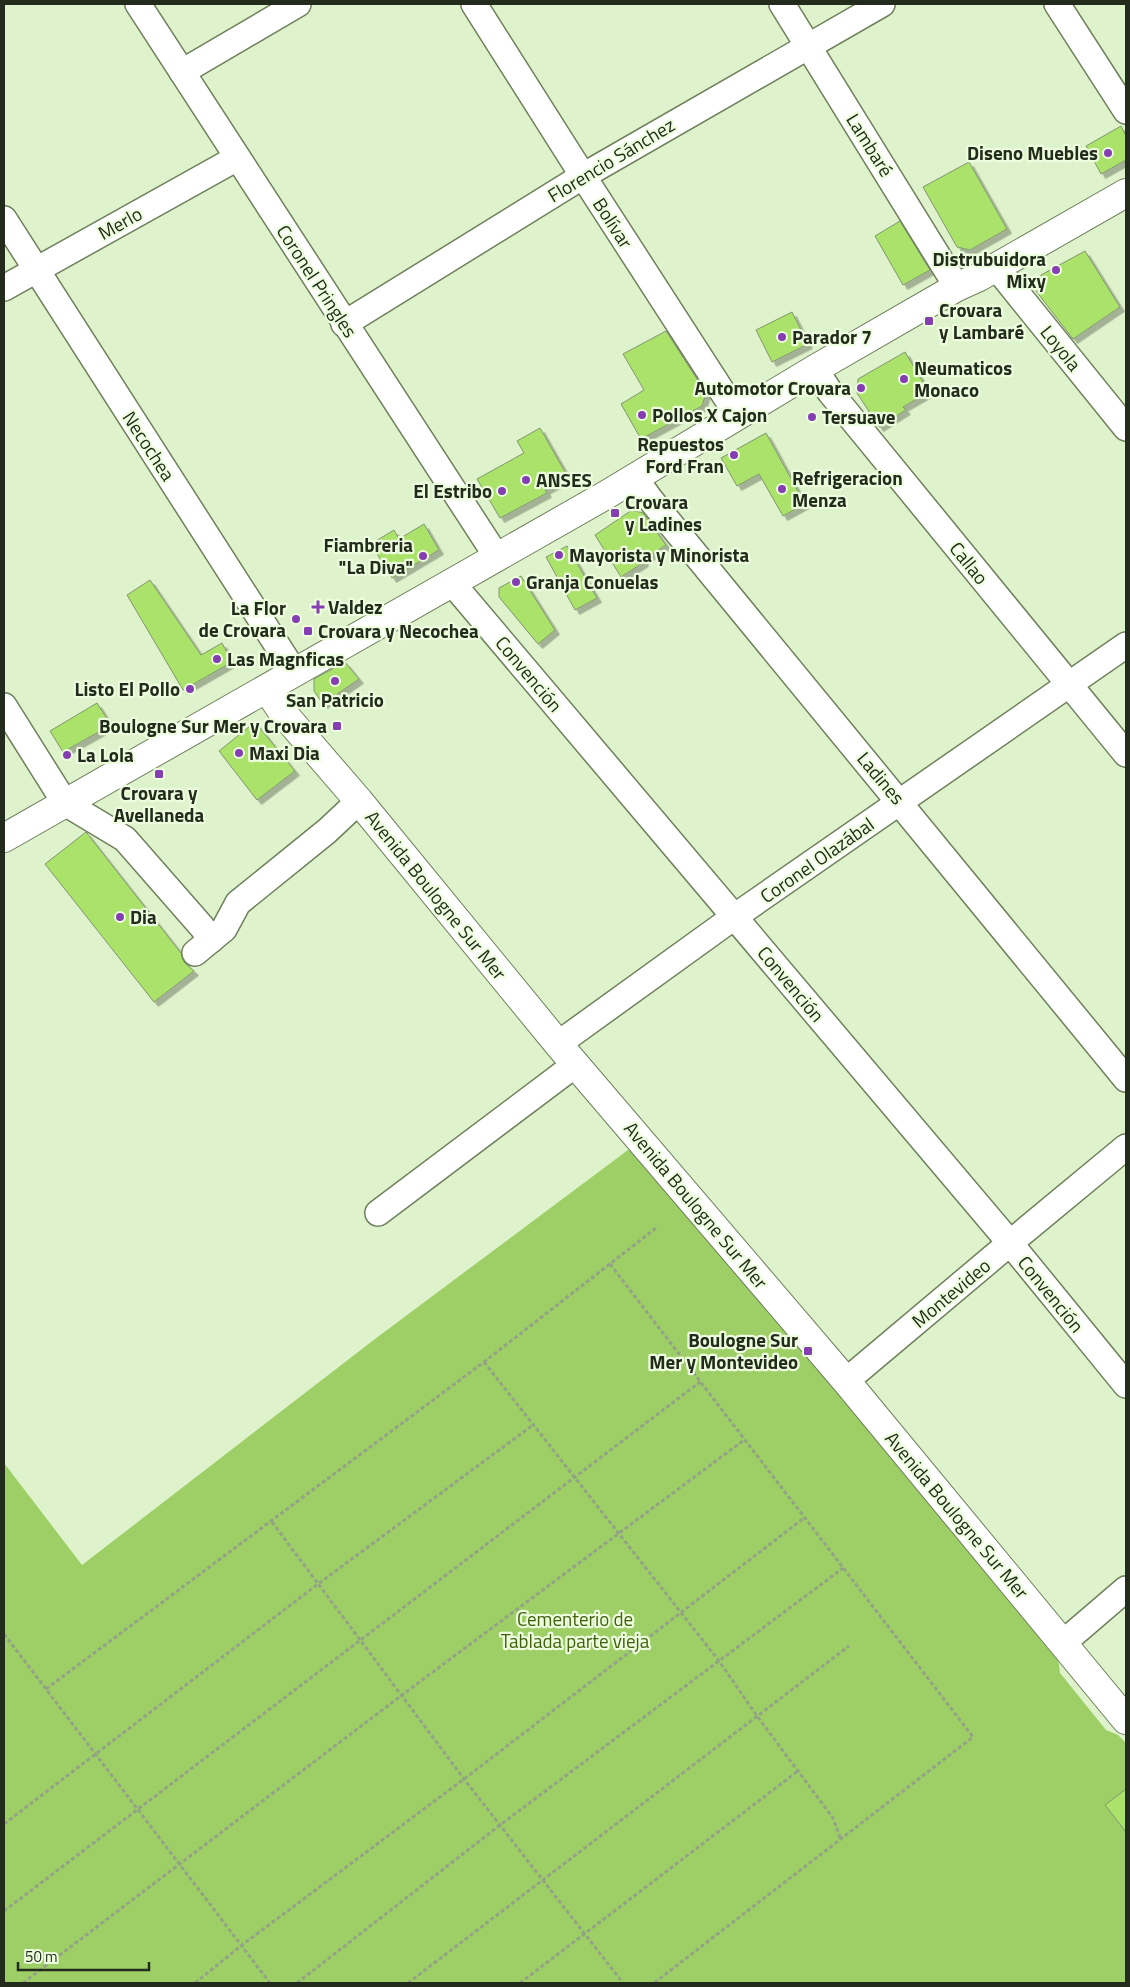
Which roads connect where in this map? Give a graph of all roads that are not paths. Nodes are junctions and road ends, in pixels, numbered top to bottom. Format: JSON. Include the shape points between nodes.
{"nodes":[{"id":1,"x":138,"y":4,"type":"edge"},
{"id":2,"x":298,"y":4,"type":"edge"},
{"id":3,"x":474,"y":4,"type":"edge"},
{"id":4,"x":782,"y":4,"type":"edge"},
{"id":5,"x":882,"y":4,"type":"edge"},
{"id":6,"x":1057,"y":4,"type":"edge"},
{"id":7,"x":809,"y":46,"type":"junction"},
{"id":8,"x":182,"y":72,"type":"junction"},
{"id":9,"x":1126,"y":111,"type":"edge"},
{"id":10,"x":237,"y":158,"type":"junction"},
{"id":11,"x":582,"y":176,"type":"junction"},
{"id":12,"x":1126,"y":193,"type":"edge"},
{"id":13,"x":4,"y":219,"type":"edge"},
{"id":14,"x":996,"y":267,"type":"junction"},
{"id":15,"x":37,"y":270,"type":"junction"},
{"id":16,"x":957,"y":287,"type":"junction"},
{"id":17,"x":4,"y":288,"type":"edge"},
{"id":18,"x":344,"y":324,"type":"junction"},
{"id":19,"x":815,"y":369,"type":"junction"},
{"id":20,"x":738,"y":416,"type":"junction"},
{"id":21,"x":1126,"y":428,"type":"edge"},
{"id":22,"x":635,"y":478,"type":"junction"},
{"id":23,"x":497,"y":557,"type":"junction"},
{"id":24,"x":453,"y":584,"type":"junction"},
{"id":25,"x":1126,"y":644,"type":"edge"},
{"id":26,"x":295,"y":672,"type":"junction"},
{"id":27,"x":1069,"y":685,"type":"junction"},
{"id":28,"x":267,"y":689,"type":"junction"},
{"id":29,"x":4,"y":706,"type":"edge"},
{"id":30,"x":1126,"y":754,"type":"edge"},
{"id":31,"x":359,"y":801,"type":"junction"},
{"id":32,"x":65,"y":803,"type":"junction"},
{"id":33,"x":901,"y":803,"type":"junction"},
{"id":34,"x":4,"y":838,"type":"edge"},
{"id":35,"x":734,"y":917,"type":"junction"},
{"id":36,"x":558,"y":1044,"type":"junction"},
{"id":37,"x":576,"y":1064,"type":"junction"},
{"id":38,"x":1126,"y":1079,"type":"edge"},
{"id":39,"x":1126,"y":1148,"type":"edge"},
{"id":40,"x":378,"y":1213,"type":"dead end"},
{"id":41,"x":1010,"y":1243,"type":"junction"},
{"id":42,"x":846,"y":1381,"type":"junction"},
{"id":43,"x":1126,"y":1385,"type":"edge"},
{"id":44,"x":1126,"y":1589,"type":"edge"},
{"id":45,"x":1063,"y":1643,"type":"junction"},
{"id":46,"x":1126,"y":1720,"type":"edge"}],
"edges":[{"from":1,"to":8,"type":"street","name":"Coronel Pringles"},
{"from":2,"to":8,"type":"street"},
{"from":3,"to":11,"type":"street","name":"Bolívar"},
{"from":4,"to":7,"type":"street","name":"Lambaré"},
{"from":5,"to":7,"type":"street","name":"Florencio Sánchez"},
{"from":6,"to":9,"type":"street"},
{"from":7,"to":11,"type":"street","name":"Florencio Sánchez"},
{"from":7,"to":16,"type":"street","name":"Lambaré"},
{"from":8,"to":10,"type":"street","name":"Coronel Pringles"},
{"from":10,"to":15,"type":"street","name":"Merlo"},
{"from":10,"to":18,"type":"street","name":"Coronel Pringles"},
{"from":11,"to":18,"type":"street","name":"Florencio Sánchez"},
{"from":11,"to":20,"type":"street","name":"Bolívar"},
{"from":12,"to":14,"type":"main road"},
{"from":13,"to":15,"type":"street","name":"Necochea"},
{"from":14,"to":16,"type":"main road"},
{"from":14,"to":21,"type":"street","name":"Loyola"},
{"from":15,"to":17,"type":"street","name":"Merlo"},
{"from":15,"to":26,"type":"street","name":"Necochea"},
{"from":16,"to":19,"type":"main road"},
{"from":18,"to":23,"type":"street","name":"Coronel Pringles"},
{"from":19,"to":20,"type":"main road"},
{"from":19,"to":27,"type":"street","name":"Callao","via":[[830,392]]},
{"from":20,"to":22,"type":"main road"},
{"from":22,"to":23,"type":"main road"},
{"from":22,"to":33,"type":"street","name":"Ladines"},
{"from":23,"to":24,"type":"main road"},
{"from":24,"to":26,"type":"main road"},
{"from":24,"to":35,"type":"street","name":"Convención"},
{"from":25,"to":27,"type":"street","name":"Coronel Olazábal"},
{"from":26,"to":28,"type":"main road"},
{"from":27,"to":30,"type":"street","name":"Callao"},
{"from":27,"to":33,"type":"street","name":"Coronel Olazábal"},
{"from":28,"to":31,"type":"main road","name":"Avenida Boulogne Sur Mer","via":[[283,713]]},
{"from":28,"to":32,"type":"main road"},
{"from":29,"to":32,"type":"street"},
{"from":31,"to":32,"type":"street","via":[[327,831],[238,902],[224,929],[203,947],[202,927],[125,839]]},
{"from":31,"to":36,"type":"main road","name":"Avenida Boulogne Sur Mer"},
{"from":32,"to":34,"type":"main road"},
{"from":33,"to":35,"type":"street","name":"Coronel Olazábal"},
{"from":33,"to":38,"type":"street","name":"Ladines"},
{"from":35,"to":36,"type":"street","name":"Coronel Olazábal"},
{"from":35,"to":41,"type":"street","name":"Convención"},
{"from":36,"to":37,"type":"main road","name":"Avenida Boulogne Sur Mer"},
{"from":37,"to":40,"type":"street"},
{"from":37,"to":42,"type":"main road","name":"Avenida Boulogne Sur Mer"},
{"from":39,"to":41,"type":"street","name":"Montevideo"},
{"from":41,"to":42,"type":"street","name":"Montevideo"},
{"from":41,"to":43,"type":"street","name":"Convención"},
{"from":42,"to":45,"type":"main road","name":"Avenida Boulogne Sur Mer"},
{"from":44,"to":45,"type":"street"},
{"from":45,"to":46,"type":"main road","name":"Avenida Boulogne Sur Mer"}]}
